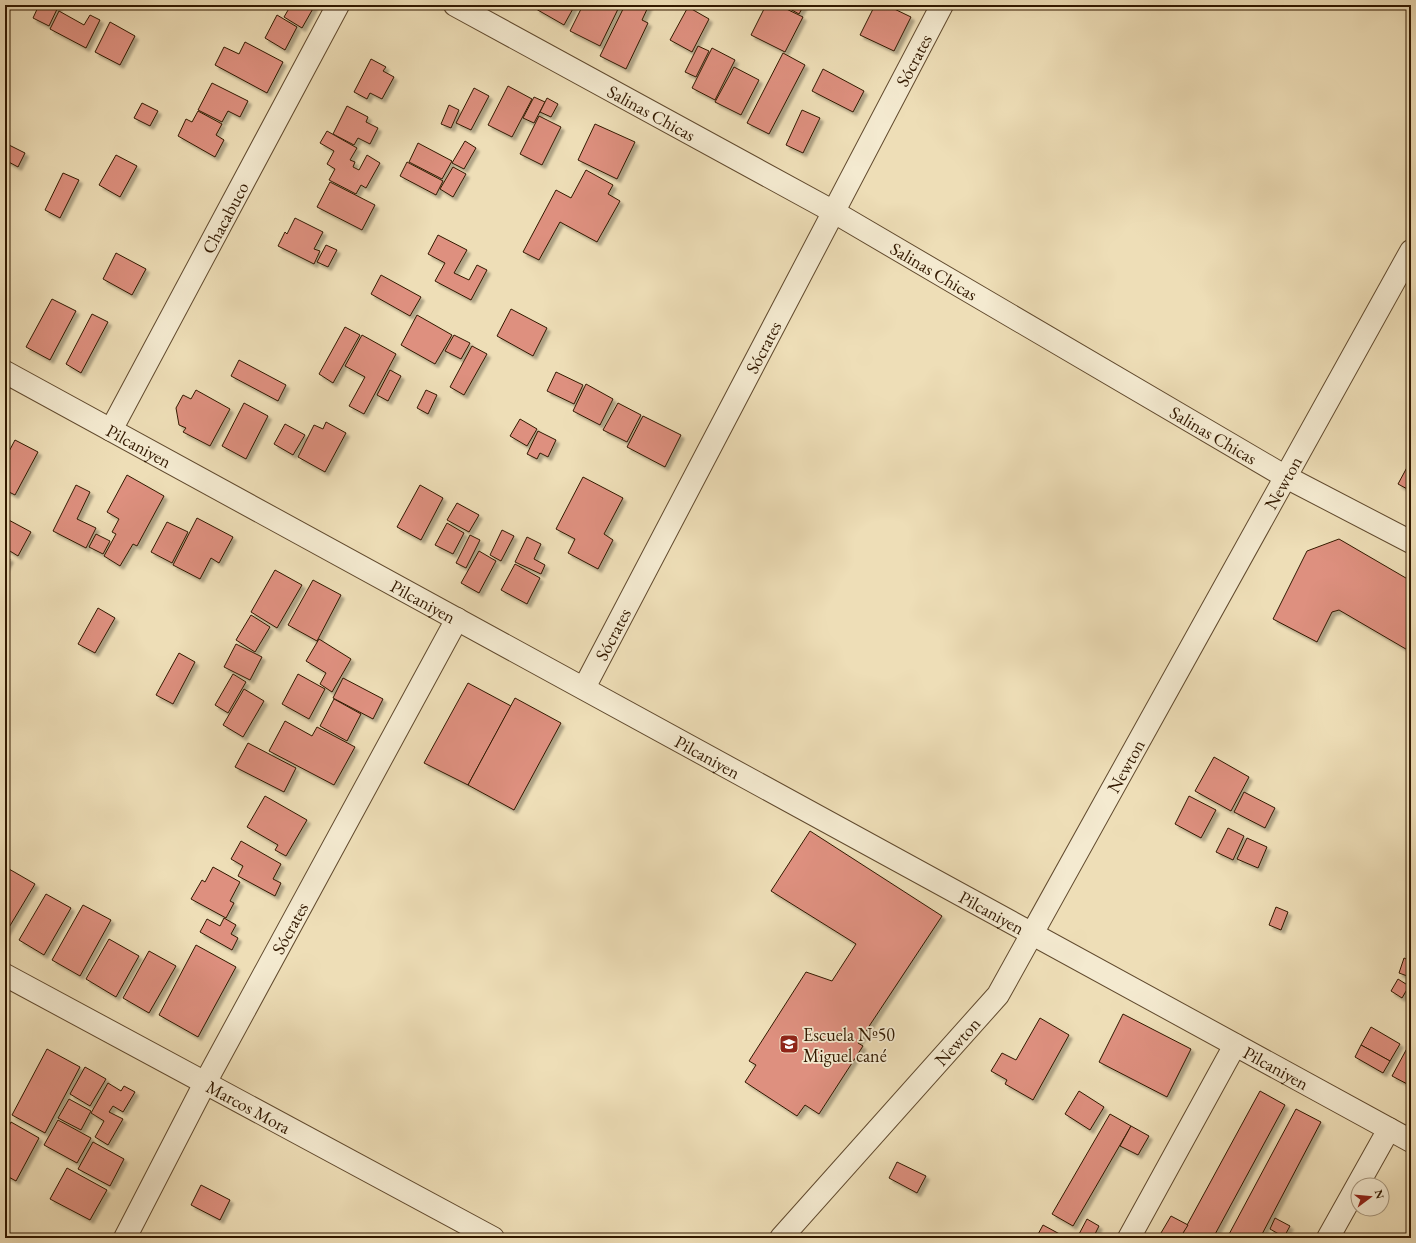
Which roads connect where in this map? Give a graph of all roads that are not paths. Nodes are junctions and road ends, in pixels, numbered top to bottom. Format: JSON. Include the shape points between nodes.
{"nodes":[{"id":1,"x":338,"y":5,"type":"edge"},
{"id":2,"x":454,"y":5,"type":"edge"},
{"id":3,"x":942,"y":5,"type":"edge"},
{"id":4,"x":834,"y":212,"type":"junction"},
{"id":5,"x":1411,"y":251,"type":"edge"},
{"id":6,"x":5,"y":372,"type":"edge"},
{"id":7,"x":111,"y":430,"type":"junction"},
{"id":8,"x":1286,"y":477,"type":"junction"},
{"id":9,"x":1411,"y":542,"type":"edge"},
{"id":10,"x":457,"y":619,"type":"junction"},
{"id":11,"x":584,"y":688,"type":"junction"},
{"id":12,"x":1032,"y":934,"type":"junction"},
{"id":13,"x":5,"y":976,"type":"edge"},
{"id":14,"x":1235,"y":1045,"type":"junction"},
{"id":15,"x":205,"y":1083,"type":"junction"},
{"id":16,"x":1389,"y":1129,"type":"junction"},
{"id":17,"x":1411,"y":1141,"type":"edge"},
{"id":18,"x":125,"y":1238,"type":"edge"},
{"id":19,"x":493,"y":1238,"type":"edge"},
{"id":20,"x":781,"y":1238,"type":"edge"},
{"id":21,"x":1129,"y":1238,"type":"edge"},
{"id":22,"x":1328,"y":1238,"type":"edge"}],
"edges":[{"from":1,"to":7,"type":"street","name":"Chacabuco"},
{"from":2,"to":4,"type":"street","name":"Salinas Chicas"},
{"from":3,"to":4,"type":"street","name":"Sócrates"},
{"from":4,"to":8,"type":"street","name":"Salinas Chicas"},
{"from":4,"to":11,"type":"street","name":"Sócrates"},
{"from":5,"to":8,"type":"street","name":"Newton"},
{"from":6,"to":7,"type":"street","name":"Pilcaniyen"},
{"from":7,"to":10,"type":"street","name":"Pilcaniyen"},
{"from":8,"to":9,"type":"street","name":"Salinas Chicas"},
{"from":8,"to":12,"type":"street","name":"Newton"},
{"from":10,"to":11,"type":"street","name":"Pilcaniyen"},
{"from":10,"to":15,"type":"street","name":"Sócrates"},
{"from":11,"to":12,"type":"street","name":"Pilcaniyen"},
{"from":12,"to":14,"type":"street","name":"Pilcaniyen"},
{"from":12,"to":20,"type":"street","name":"Newton","via":[[998,995]]},
{"from":13,"to":15,"type":"street","name":"Marcos Mora"},
{"from":14,"to":16,"type":"street","name":"Pilcaniyen"},
{"from":14,"to":21,"type":"street"},
{"from":15,"to":18,"type":"street","name":"Sócrates"},
{"from":15,"to":19,"type":"street","name":"Marcos Mora"},
{"from":16,"to":17,"type":"street","name":"Pilcaniyen"},
{"from":16,"to":22,"type":"street"}]}
